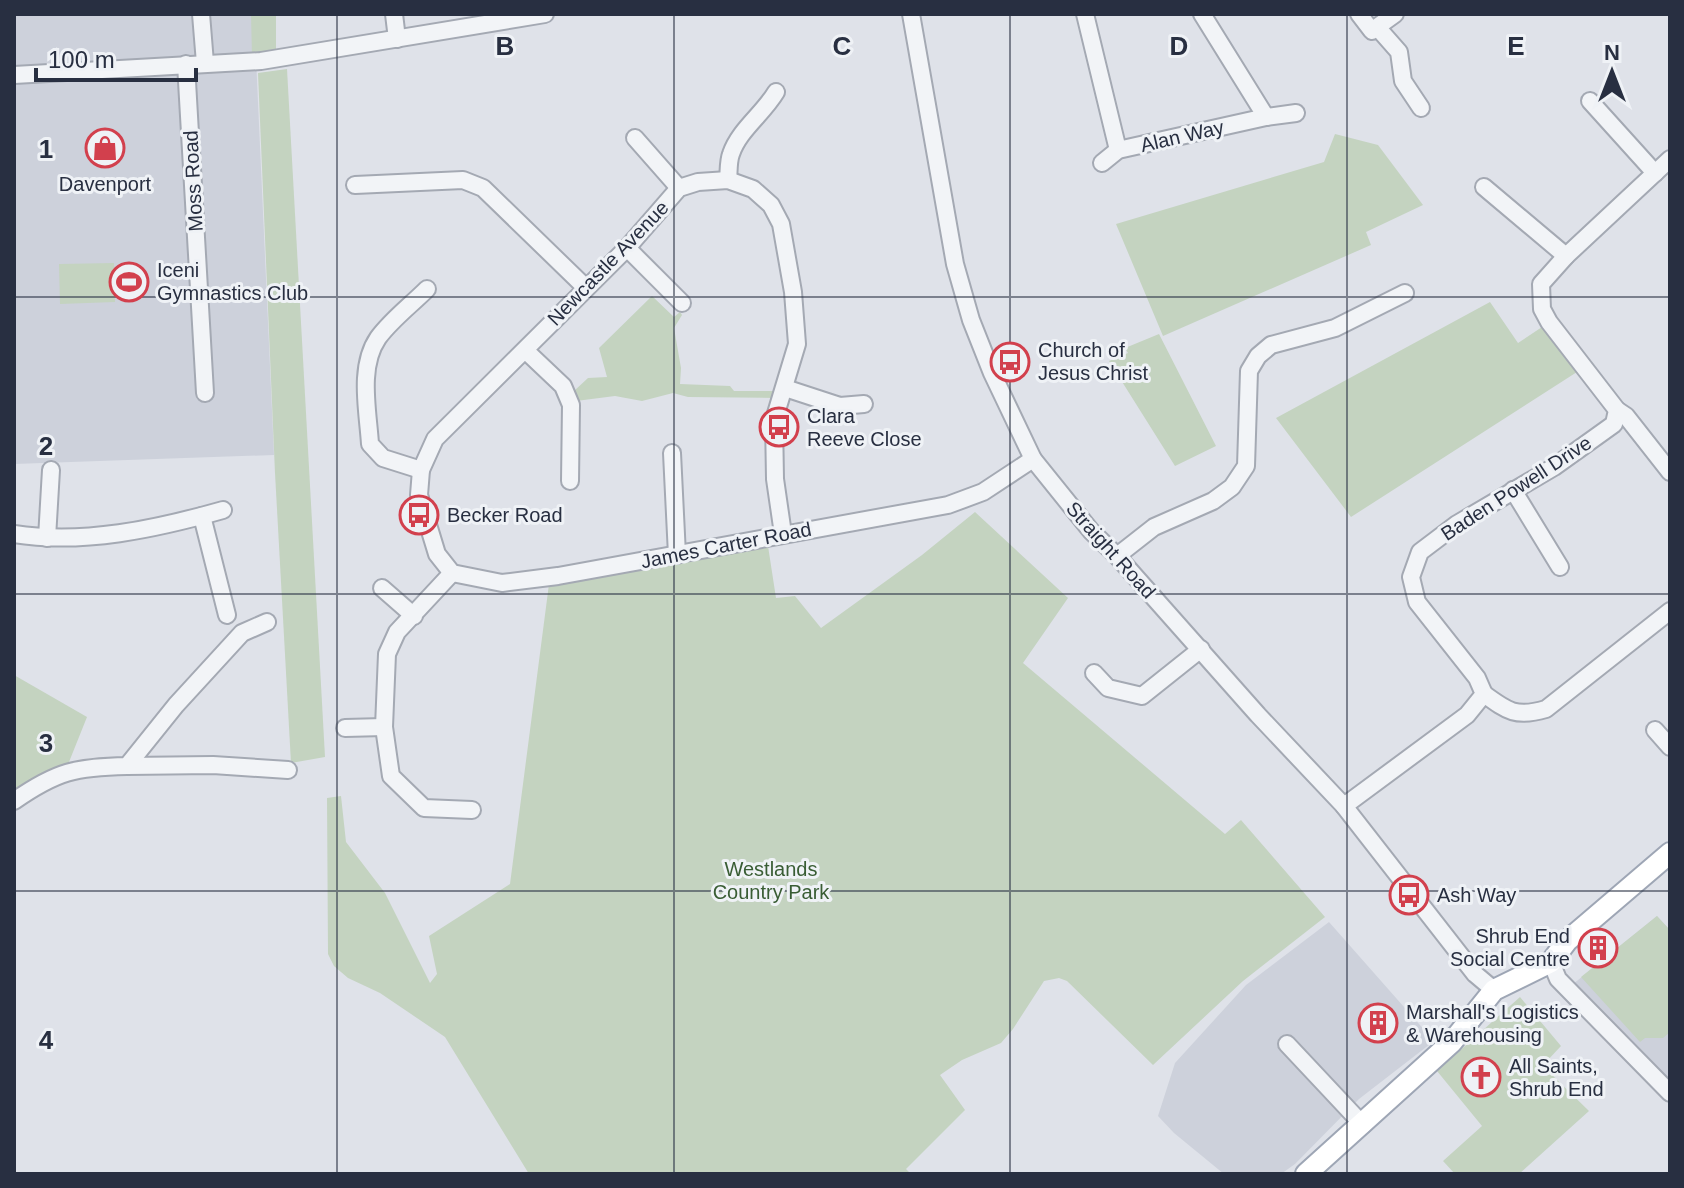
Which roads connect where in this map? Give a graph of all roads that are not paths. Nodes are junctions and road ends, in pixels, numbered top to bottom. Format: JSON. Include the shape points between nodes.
{"nodes":[{"id":1,"x":201,"y":14,"type":"edge"},
{"id":2,"x":394,"y":14,"type":"edge"},
{"id":3,"x":545,"y":14,"type":"edge"},
{"id":4,"x":911,"y":14,"type":"edge"},
{"id":5,"x":1085,"y":14,"type":"edge"},
{"id":6,"x":1202,"y":14,"type":"edge"},
{"id":7,"x":1359,"y":14,"type":"edge"},
{"id":8,"x":1395,"y":14,"type":"edge"},
{"id":9,"x":1371,"y":32,"type":"junction"},
{"id":10,"x":397,"y":39,"type":"junction"},
{"id":11,"x":205,"y":63,"type":"junction"},
{"id":12,"x":186,"y":64,"type":"junction"},
{"id":13,"x":14,"y":75,"type":"edge"},
{"id":14,"x":776,"y":92,"type":"dead end"},
{"id":15,"x":1590,"y":101,"type":"dead end"},
{"id":16,"x":1421,"y":108,"type":"dead end"},
{"id":17,"x":1296,"y":113,"type":"dead end"},
{"id":18,"x":1266,"y":117,"type":"junction"},
{"id":19,"x":635,"y":138,"type":"dead end"},
{"id":20,"x":1118,"y":150,"type":"junction"},
{"id":21,"x":1670,"y":159,"type":"edge"},
{"id":22,"x":1102,"y":163,"type":"dead end"},
{"id":23,"x":1655,"y":173,"type":"junction"},
{"id":24,"x":728,"y":180,"type":"junction"},
{"id":25,"x":355,"y":185,"type":"dead end"},
{"id":26,"x":1484,"y":187,"type":"dead end"},
{"id":27,"x":679,"y":188,"type":"junction"},
{"id":28,"x":627,"y":248,"type":"junction"},
{"id":29,"x":1566,"y":256,"type":"junction"},
{"id":30,"x":585,"y":287,"type":"junction"},
{"id":31,"x":427,"y":289,"type":"dead end"},
{"id":32,"x":1405,"y":293,"type":"dead end"},
{"id":33,"x":682,"y":303,"type":"dead end"},
{"id":34,"x":525,"y":350,"type":"junction"},
{"id":35,"x":785,"y":388,"type":"junction"},
{"id":36,"x":205,"y":393,"type":"dead end"},
{"id":37,"x":864,"y":404,"type":"dead end"},
{"id":38,"x":1617,"y":410,"type":"junction"},
{"id":39,"x":672,"y":453,"type":"dead end"},
{"id":40,"x":1033,"y":459,"type":"junction"},
{"id":41,"x":51,"y":470,"type":"dead end"},
{"id":42,"x":421,"y":470,"type":"junction"},
{"id":43,"x":1670,"y":472,"type":"edge"},
{"id":44,"x":570,"y":481,"type":"dead end"},
{"id":45,"x":1513,"y":490,"type":"junction"},
{"id":46,"x":223,"y":510,"type":"dead end"},
{"id":47,"x":202,"y":516,"type":"junction"},
{"id":48,"x":14,"y":534,"type":"edge"},
{"id":49,"x":783,"y":534,"type":"junction"},
{"id":50,"x":47,"y":538,"type":"junction"},
{"id":51,"x":677,"y":555,"type":"junction"},
{"id":52,"x":1117,"y":556,"type":"junction"},
{"id":53,"x":1560,"y":567,"type":"dead end"},
{"id":54,"x":452,"y":573,"type":"junction"},
{"id":55,"x":382,"y":588,"type":"dead end"},
{"id":56,"x":1670,"y":611,"type":"edge"},
{"id":57,"x":227,"y":615,"type":"dead end"},
{"id":58,"x":414,"y":616,"type":"junction"},
{"id":59,"x":267,"y":622,"type":"dead end"},
{"id":60,"x":1201,"y":649,"type":"junction"},
{"id":61,"x":1094,"y":673,"type":"dead end"},
{"id":62,"x":1484,"y":694,"type":"junction"},
{"id":63,"x":384,"y":727,"type":"junction"},
{"id":64,"x":345,"y":728,"type":"dead end"},
{"id":65,"x":1655,"y":730,"type":"dead end"},
{"id":66,"x":1670,"y":747,"type":"edge"},
{"id":67,"x":127,"y":766,"type":"junction"},
{"id":68,"x":288,"y":770,"type":"dead end"},
{"id":69,"x":14,"y":801,"type":"edge"},
{"id":70,"x":1344,"y":806,"type":"junction"},
{"id":71,"x":472,"y":810,"type":"dead end"},
{"id":72,"x":1670,"y":853,"type":"edge"},
{"id":73,"x":1551,"y":962,"type":"junction"},
{"id":74,"x":1494,"y":990,"type":"junction"},
{"id":75,"x":1287,"y":1044,"type":"dead end"},
{"id":76,"x":1670,"y":1093,"type":"edge"},
{"id":77,"x":1363,"y":1125,"type":"junction"},
{"id":78,"x":1306,"y":1174,"type":"edge"}],
"edges":[{"from":1,"to":11,"type":"street"},
{"from":2,"to":10,"type":"street"},
{"from":3,"to":10,"type":"street"},
{"from":4,"to":40,"type":"street","name":"Straight Road","via":[[955,264],[992,373]]},
{"from":5,"to":20,"type":"street"},
{"from":6,"to":18,"type":"street"},
{"from":7,"to":9,"type":"street"},
{"from":8,"to":9,"type":"street"},
{"from":9,"to":16,"type":"street","via":[[1399,52],[1403,81]]},
{"from":10,"to":11,"type":"street","via":[[261,61]]},
{"from":11,"to":12,"type":"street"},
{"from":12,"to":13,"type":"street"},
{"from":12,"to":36,"type":"street","name":"Moss Road"},
{"from":14,"to":24,"type":"street","via":[[731,154]]},
{"from":15,"to":23,"type":"street"},
{"from":17,"to":18,"type":"street","name":"Alan Way"},
{"from":18,"to":20,"type":"street","name":"Alan Way"},
{"from":19,"to":27,"type":"street"},
{"from":20,"to":22,"type":"street","name":"Alan Way"},
{"from":21,"to":23,"type":"street"},
{"from":23,"to":29,"type":"street"},
{"from":24,"to":27,"type":"street","name":"Newcastle Avenue"},
{"from":24,"to":35,"type":"street","via":[[753,189],[771,205],[781,224],[797,344]]},
{"from":25,"to":30,"type":"street","via":[[463,180],[483,188]]},
{"from":26,"to":29,"type":"street"},
{"from":27,"to":28,"type":"street","name":"Newcastle Avenue"},
{"from":28,"to":30,"type":"street","name":"Newcastle Avenue"},
{"from":28,"to":33,"type":"street"},
{"from":29,"to":38,"type":"street","via":[[1541,284],[1542,309]]},
{"from":30,"to":34,"type":"street","name":"Newcastle Avenue"},
{"from":31,"to":42,"type":"street","via":[[379,337],[367,369],[370,444],[383,458]]},
{"from":32,"to":52,"type":"street","via":[[1335,328],[1271,345],[1258,356],[1249,371],[1246,466],[1232,487],[1154,527]]},
{"from":34,"to":42,"type":"street","name":"Newcastle Avenue","via":[[435,439]]},
{"from":34,"to":44,"type":"street","via":[[563,386],[571,405]]},
{"from":35,"to":37,"type":"street","via":[[840,406]]},
{"from":35,"to":49,"type":"street","via":[[773,440]]},
{"from":38,"to":43,"type":"street"},
{"from":38,"to":45,"type":"street","name":"Baden Powell Drive","via":[[1614,424]]},
{"from":39,"to":51,"type":"street"},
{"from":40,"to":49,"type":"street","name":"James Carter Road","via":[[983,492],[948,505]]},
{"from":40,"to":52,"type":"street","name":"Straight Road"},
{"from":41,"to":50,"type":"street"},
{"from":42,"to":54,"type":"street","via":[[419,495],[430,536]]},
{"from":45,"to":53,"type":"street"},
{"from":45,"to":62,"type":"street","name":"Baden Powell Drive","via":[[1420,552],[1411,577],[1417,602]]},
{"from":46,"to":47,"type":"street"},
{"from":47,"to":50,"type":"street","via":[[97,536]]},
{"from":47,"to":57,"type":"street"},
{"from":48,"to":50,"type":"street"},
{"from":49,"to":51,"type":"street","name":"James Carter Road"},
{"from":51,"to":54,"type":"street","name":"James Carter Road","via":[[502,583]]},
{"from":52,"to":60,"type":"street","name":"Straight Road"},
{"from":54,"to":58,"type":"street"},
{"from":55,"to":58,"type":"street"},
{"from":56,"to":62,"type":"street","via":[[1546,709],[1526,715],[1505,710]]},
{"from":58,"to":63,"type":"street","via":[[397,632],[387,654]]},
{"from":59,"to":67,"type":"street","via":[[242,633]]},
{"from":60,"to":61,"type":"street","via":[[1142,696],[1108,688]]},
{"from":60,"to":70,"type":"street","name":"Straight Road"},
{"from":62,"to":70,"type":"street","via":[[1467,715]]},
{"from":63,"to":64,"type":"street"},
{"from":63,"to":71,"type":"street","via":[[391,776],[405,791],[424,808]]},
{"from":65,"to":66,"type":"street"},
{"from":67,"to":68,"type":"street"},
{"from":67,"to":69,"type":"street","via":[[70,770]]},
{"from":70,"to":74,"type":"street","name":"Straight Road","via":[[1475,974]]},
{"from":72,"to":73,"type":"main road","via":[[1567,941]]},
{"from":73,"to":74,"type":"main road"},
{"from":73,"to":76,"type":"street","via":[[1558,979]]},
{"from":74,"to":77,"type":"main road","via":[[1452,1042]]},
{"from":75,"to":77,"type":"street"},
{"from":77,"to":78,"type":"main road"}]}
